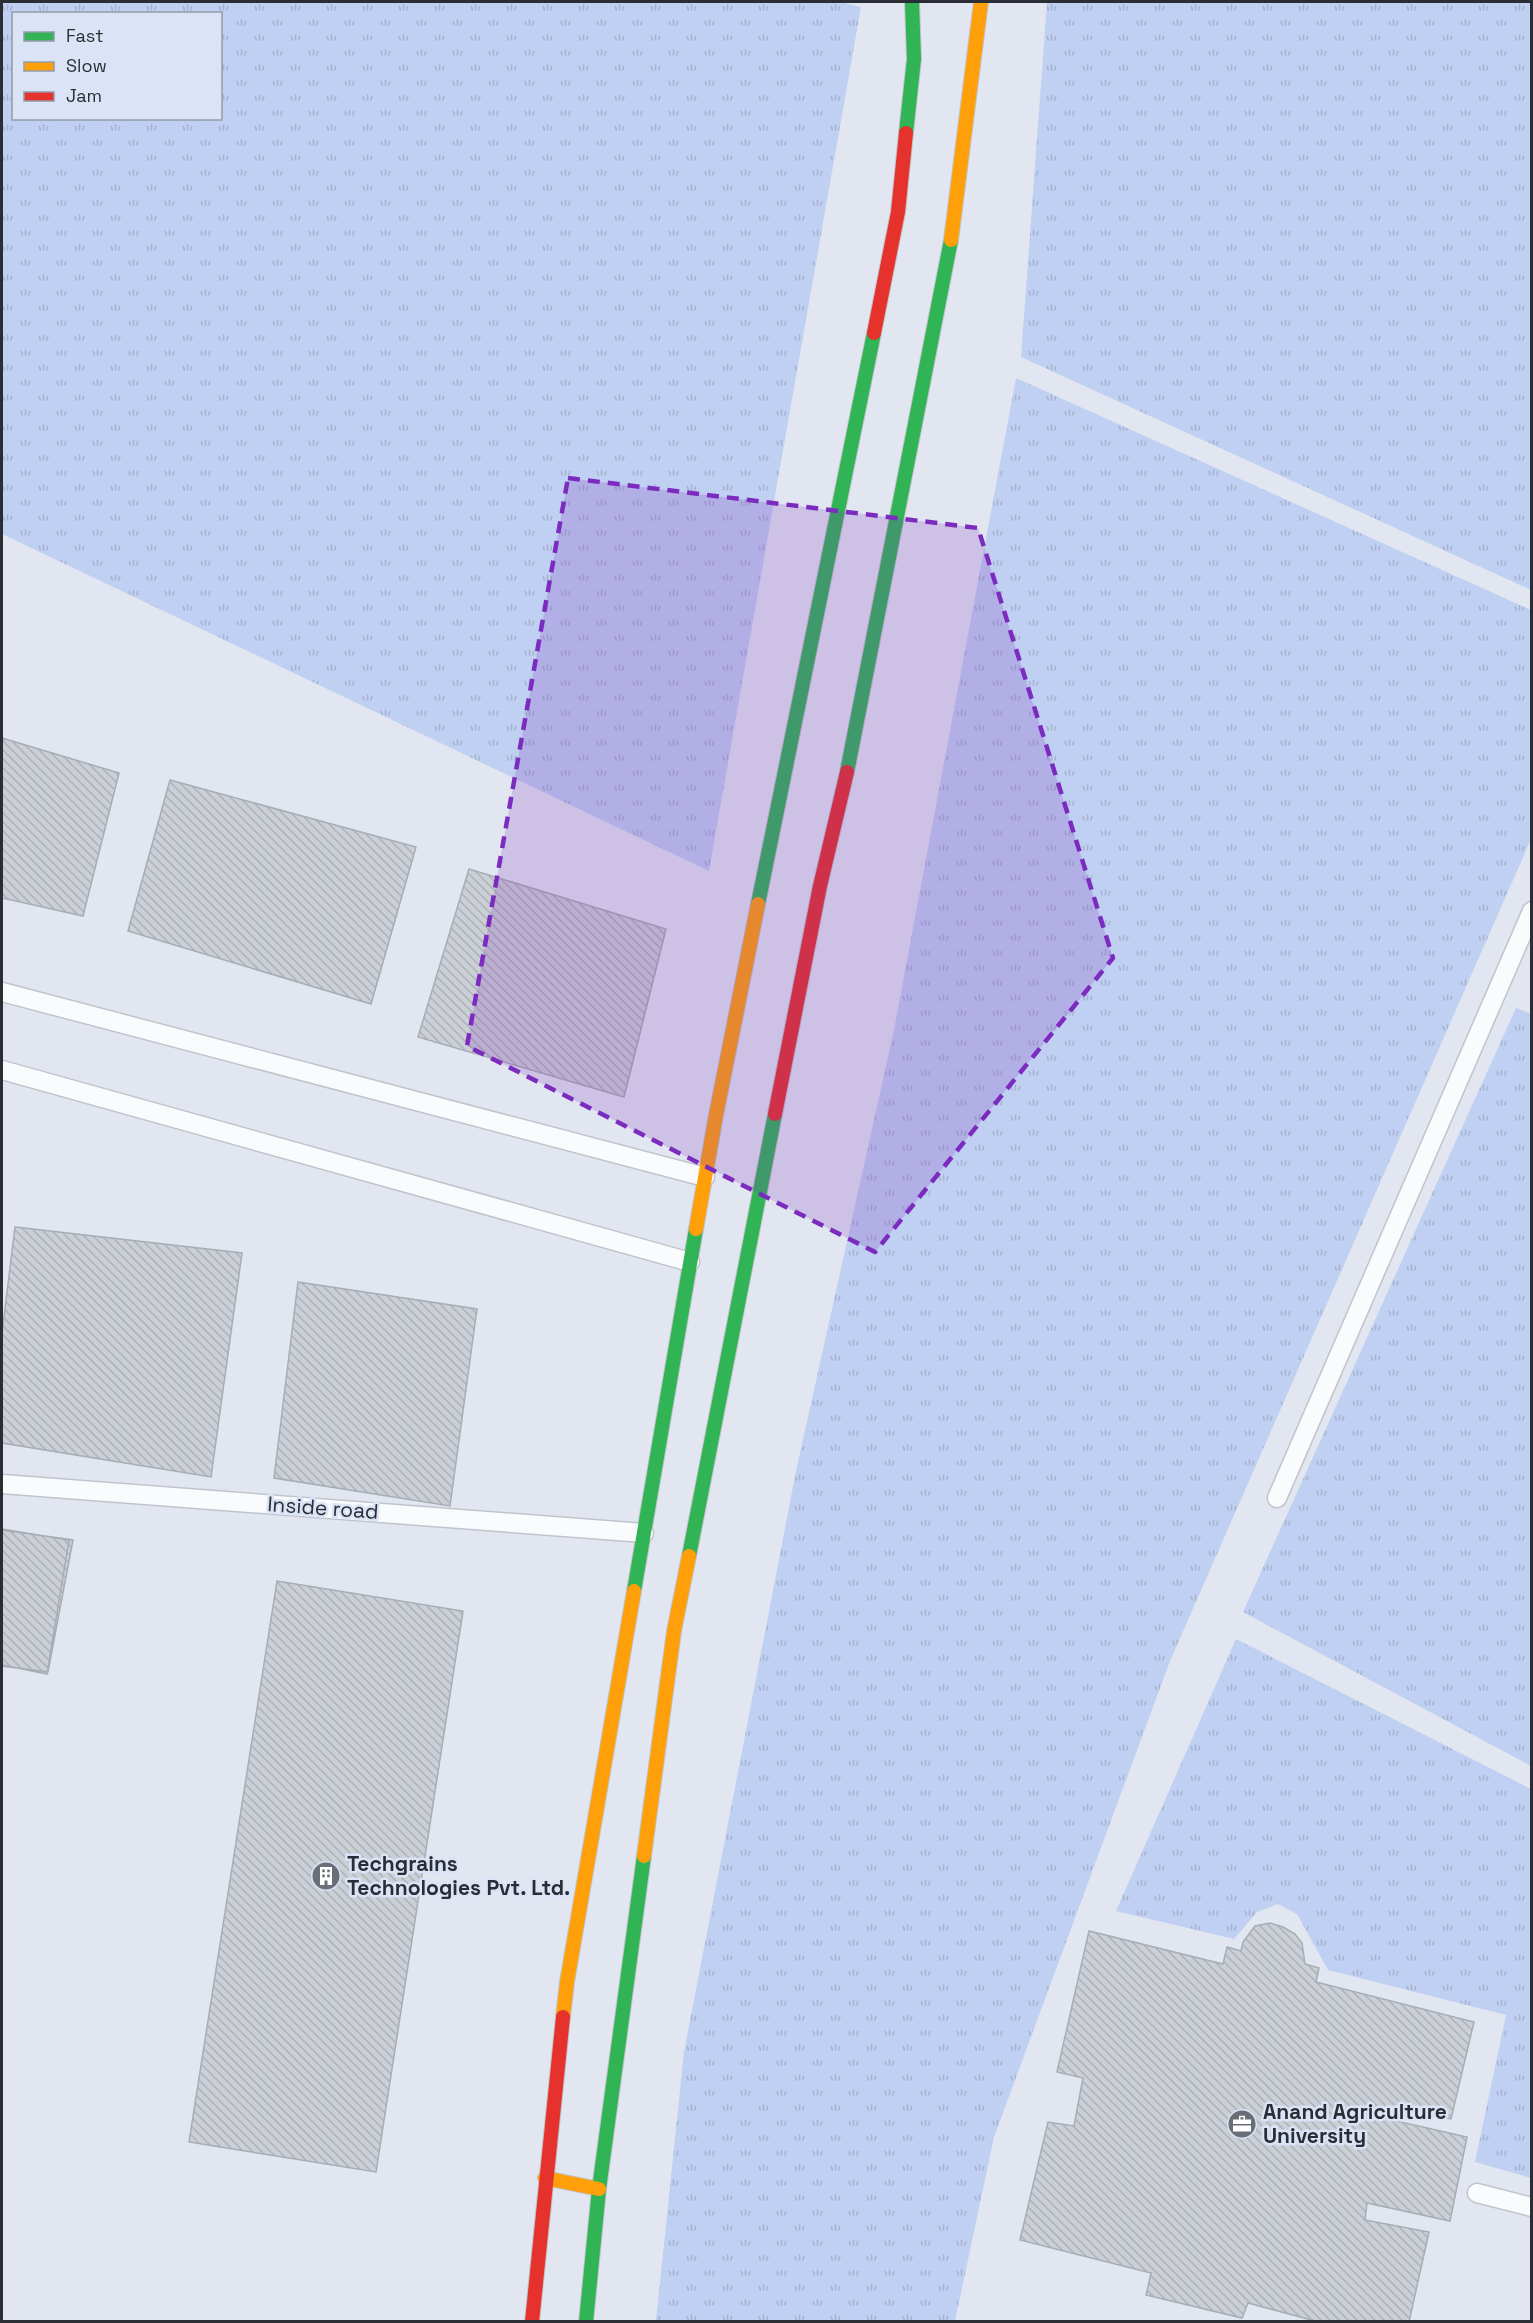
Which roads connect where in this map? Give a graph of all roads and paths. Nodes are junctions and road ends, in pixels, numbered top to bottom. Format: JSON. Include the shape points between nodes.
{"nodes":[{"id":1,"x":912,"y":2,"type":"edge"},
{"id":2,"x":981,"y":2,"type":"edge"},
{"id":3,"x":1532,"y":911,"type":"edge"},
{"id":4,"x":2,"y":992,"type":"edge"},
{"id":5,"x":2,"y":1070,"type":"edge"},
{"id":6,"x":705,"y":1177,"type":"junction"},
{"id":7,"x":690,"y":1263,"type":"junction"},
{"id":8,"x":2,"y":1484,"type":"edge"},
{"id":9,"x":1277,"y":1498,"type":"dead end"},
{"id":10,"x":644,"y":1533,"type":"junction"},
{"id":11,"x":545,"y":2178,"type":"junction"},
{"id":12,"x":599,"y":2188,"type":"junction"},
{"id":13,"x":1477,"y":2193,"type":"dead end"},
{"id":14,"x":1532,"y":2207,"type":"edge"},
{"id":15,"x":532,"y":2322,"type":"edge"},
{"id":16,"x":586,"y":2322,"type":"edge"}],
"edges":[{"from":1,"to":6,"type":"main road","via":[[914,59],[898,212]]},
{"from":2,"to":12,"type":"main road","via":[[951,238],[855,736],[818,897],[708,1434],[674,1631]]},
{"from":3,"to":9,"type":"lane"},
{"from":4,"to":6,"type":"lane"},
{"from":5,"to":7,"type":"lane"},
{"from":6,"to":7,"type":"main road"},
{"from":7,"to":10,"type":"main road","via":[[668,1426]]},
{"from":8,"to":10,"type":"lane","name":"Inside road"},
{"from":10,"to":11,"type":"main road","via":[[567,1982]]},
{"from":11,"to":12,"type":"main road"},
{"from":11,"to":15,"type":"main road"},
{"from":12,"to":16,"type":"main road"},
{"from":13,"to":14,"type":"lane"}]}
